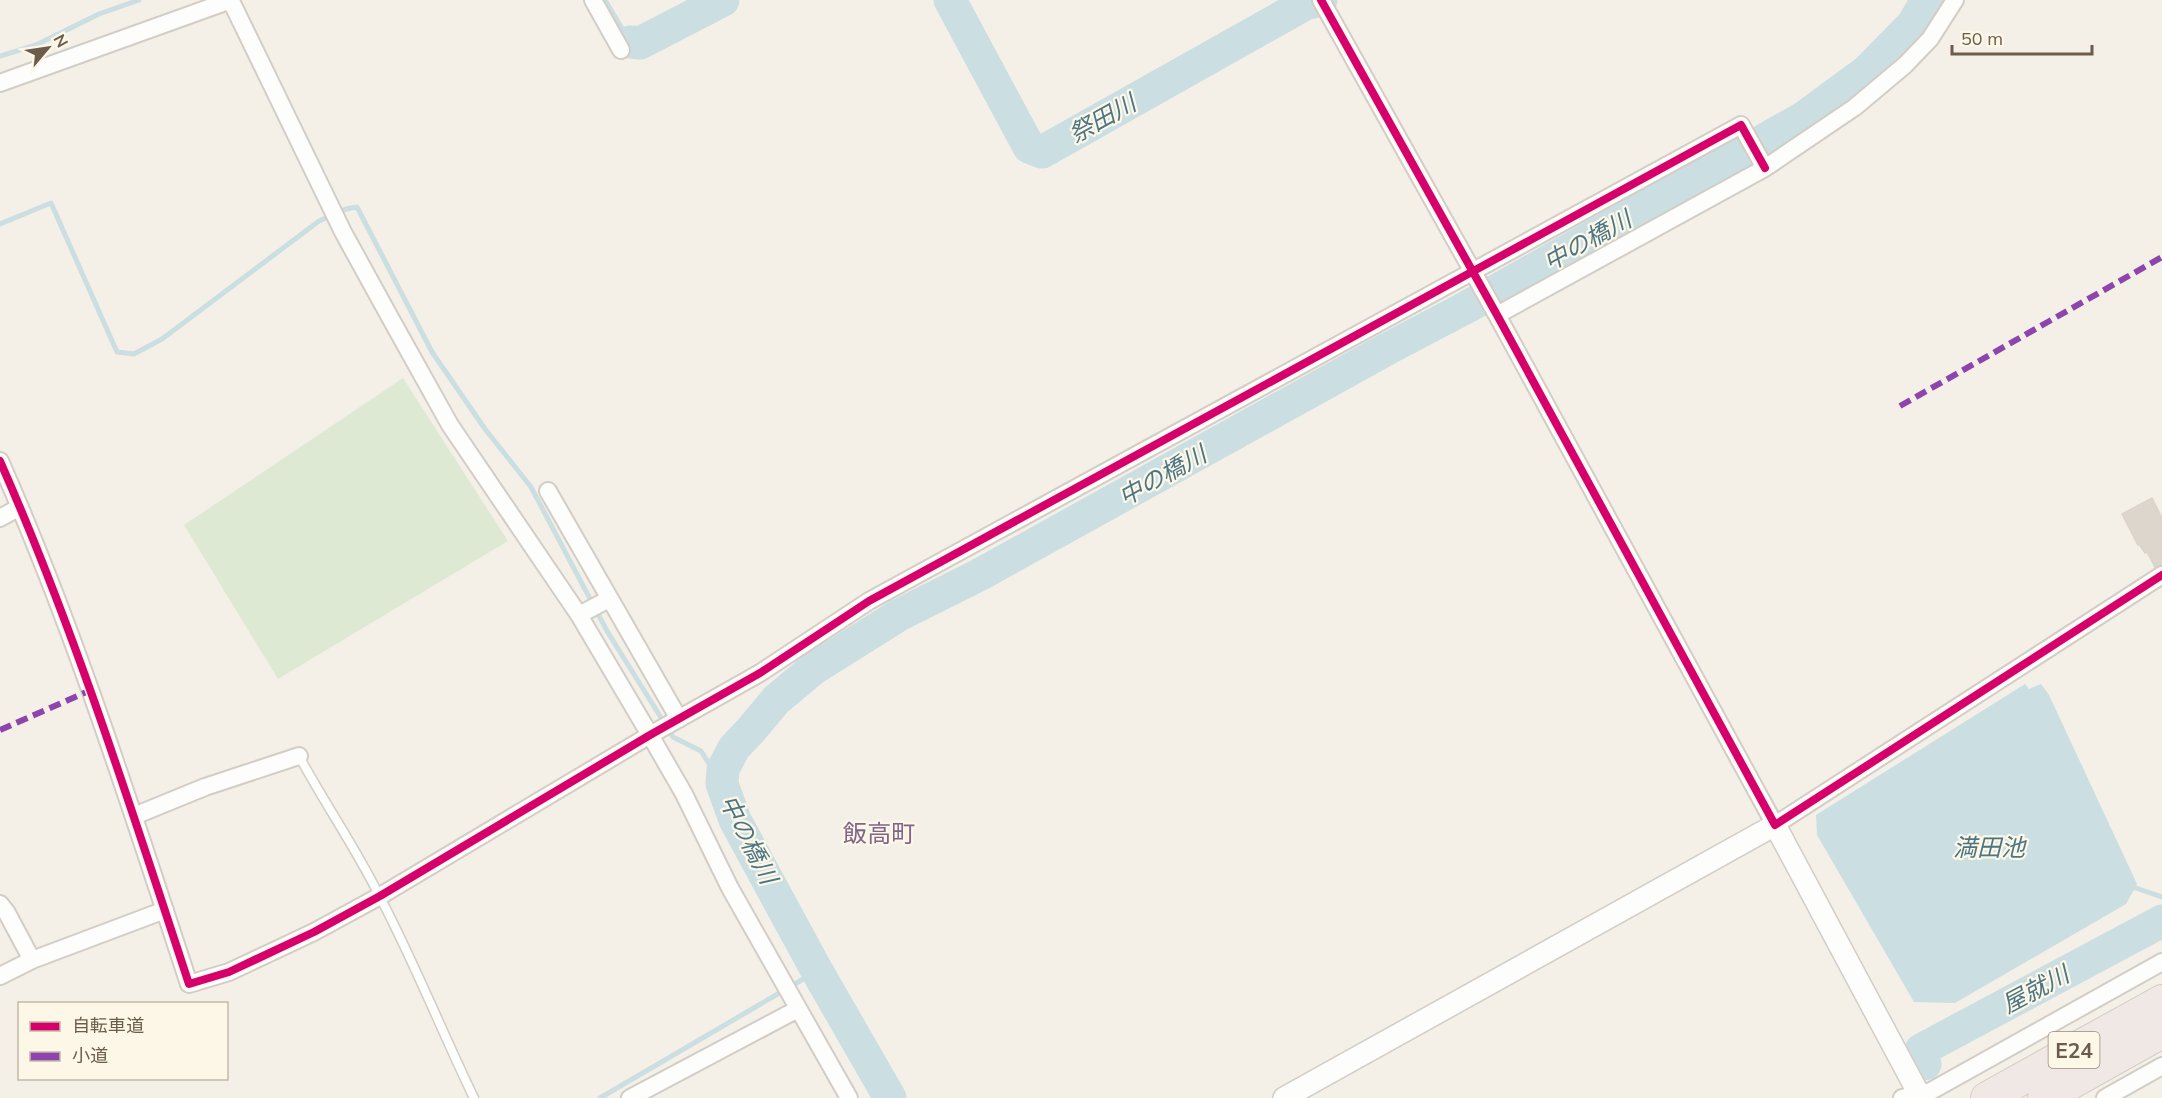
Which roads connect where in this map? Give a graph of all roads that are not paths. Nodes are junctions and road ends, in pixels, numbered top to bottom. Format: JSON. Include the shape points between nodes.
{"nodes":[{"id":1,"x":231,"y":0,"type":"edge"},
{"id":2,"x":593,"y":0,"type":"edge"},
{"id":3,"x":1321,"y":0,"type":"edge"},
{"id":4,"x":1955,"y":0,"type":"edge"},
{"id":5,"x":621,"y":50,"type":"dead end"},
{"id":6,"x":0,"y":83,"type":"edge"},
{"id":7,"x":1763,"y":165,"type":"junction"},
{"id":8,"x":1474,"y":274,"type":"junction"},
{"id":9,"x":1496,"y":313,"type":"junction"},
{"id":10,"x":0,"y":461,"type":"edge"},
{"id":11,"x":549,"y":491,"type":"dead end"},
{"id":12,"x":20,"y":507,"type":"junction"},
{"id":13,"x":0,"y":518,"type":"edge"},
{"id":14,"x":2162,"y":575,"type":"edge"},
{"id":15,"x":605,"y":601,"type":"junction"},
{"id":16,"x":582,"y":614,"type":"junction"},
{"id":17,"x":665,"y":726,"type":"junction"},
{"id":18,"x":300,"y":756,"type":"joint"},
{"id":19,"x":134,"y":816,"type":"junction"},
{"id":20,"x":1775,"y":825,"type":"junction"},
{"id":21,"x":380,"y":896,"type":"junction"},
{"id":22,"x":0,"y":904,"type":"edge"},
{"id":23,"x":165,"y":910,"type":"junction"},
{"id":24,"x":32,"y":960,"type":"junction"},
{"id":25,"x":2162,"y":962,"type":"edge"},
{"id":26,"x":0,"y":976,"type":"edge"},
{"id":27,"x":2162,"y":1001,"type":"edge"},
{"id":28,"x":796,"y":1004,"type":"junction"},
{"id":29,"x":2162,"y":1032,"type":"edge"},
{"id":30,"x":2162,"y":1066,"type":"edge"},
{"id":31,"x":1913,"y":1096,"type":"edge"},
{"id":32,"x":474,"y":1098,"type":"edge"},
{"id":33,"x":630,"y":1098,"type":"edge"},
{"id":34,"x":849,"y":1098,"type":"edge"},
{"id":35,"x":1284,"y":1098,"type":"edge"},
{"id":36,"x":1987,"y":1098,"type":"edge"},
{"id":37,"x":2044,"y":1098,"type":"edge"},
{"id":38,"x":2105,"y":1098,"type":"edge"}],
"edges":[{"from":1,"to":6,"type":"street"},
{"from":1,"to":16,"type":"street","via":[[343,232],[450,425]]},
{"from":2,"to":5,"type":"street"},
{"from":3,"to":8,"type":"street"},
{"from":4,"to":7,"type":"street","via":[[1930,39],[1905,65],[1855,107]]},
{"from":7,"to":8,"type":"street","via":[[1741,125]]},
{"from":7,"to":9,"type":"street"},
{"from":8,"to":9,"type":"street"},
{"from":8,"to":17,"type":"street","via":[[869,601],[760,673]]},
{"from":9,"to":20,"type":"street"},
{"from":10,"to":12,"type":"street"},
{"from":11,"to":15,"type":"street"},
{"from":12,"to":13,"type":"street"},
{"from":12,"to":19,"type":"street","via":[[91,690]]},
{"from":14,"to":20,"type":"street"},
{"from":15,"to":16,"type":"street"},
{"from":15,"to":17,"type":"street"},
{"from":16,"to":17,"type":"street"},
{"from":17,"to":21,"type":"street"},
{"from":17,"to":28,"type":"street","via":[[684,794],[730,888]]},
{"from":18,"to":19,"type":"street","via":[[205,787]]},
{"from":18,"to":21,"type":"lane"},
{"from":19,"to":23,"type":"street"},
{"from":20,"to":31,"type":"street"},
{"from":20,"to":35,"type":"street"},
{"from":21,"to":23,"type":"street","via":[[229,972],[189,984]]},
{"from":21,"to":32,"type":"lane"},
{"from":22,"to":24,"type":"street"},
{"from":23,"to":24,"type":"street"},
{"from":24,"to":26,"type":"street"},
{"from":25,"to":31,"type":"street","via":[[1931,1090]]},
{"from":27,"to":36,"type":"highway","number":"E24"},
{"from":28,"to":33,"type":"street"},
{"from":28,"to":34,"type":"street"},
{"from":29,"to":37,"type":"highway","number":"E24"},
{"from":30,"to":38,"type":"street"}]}
